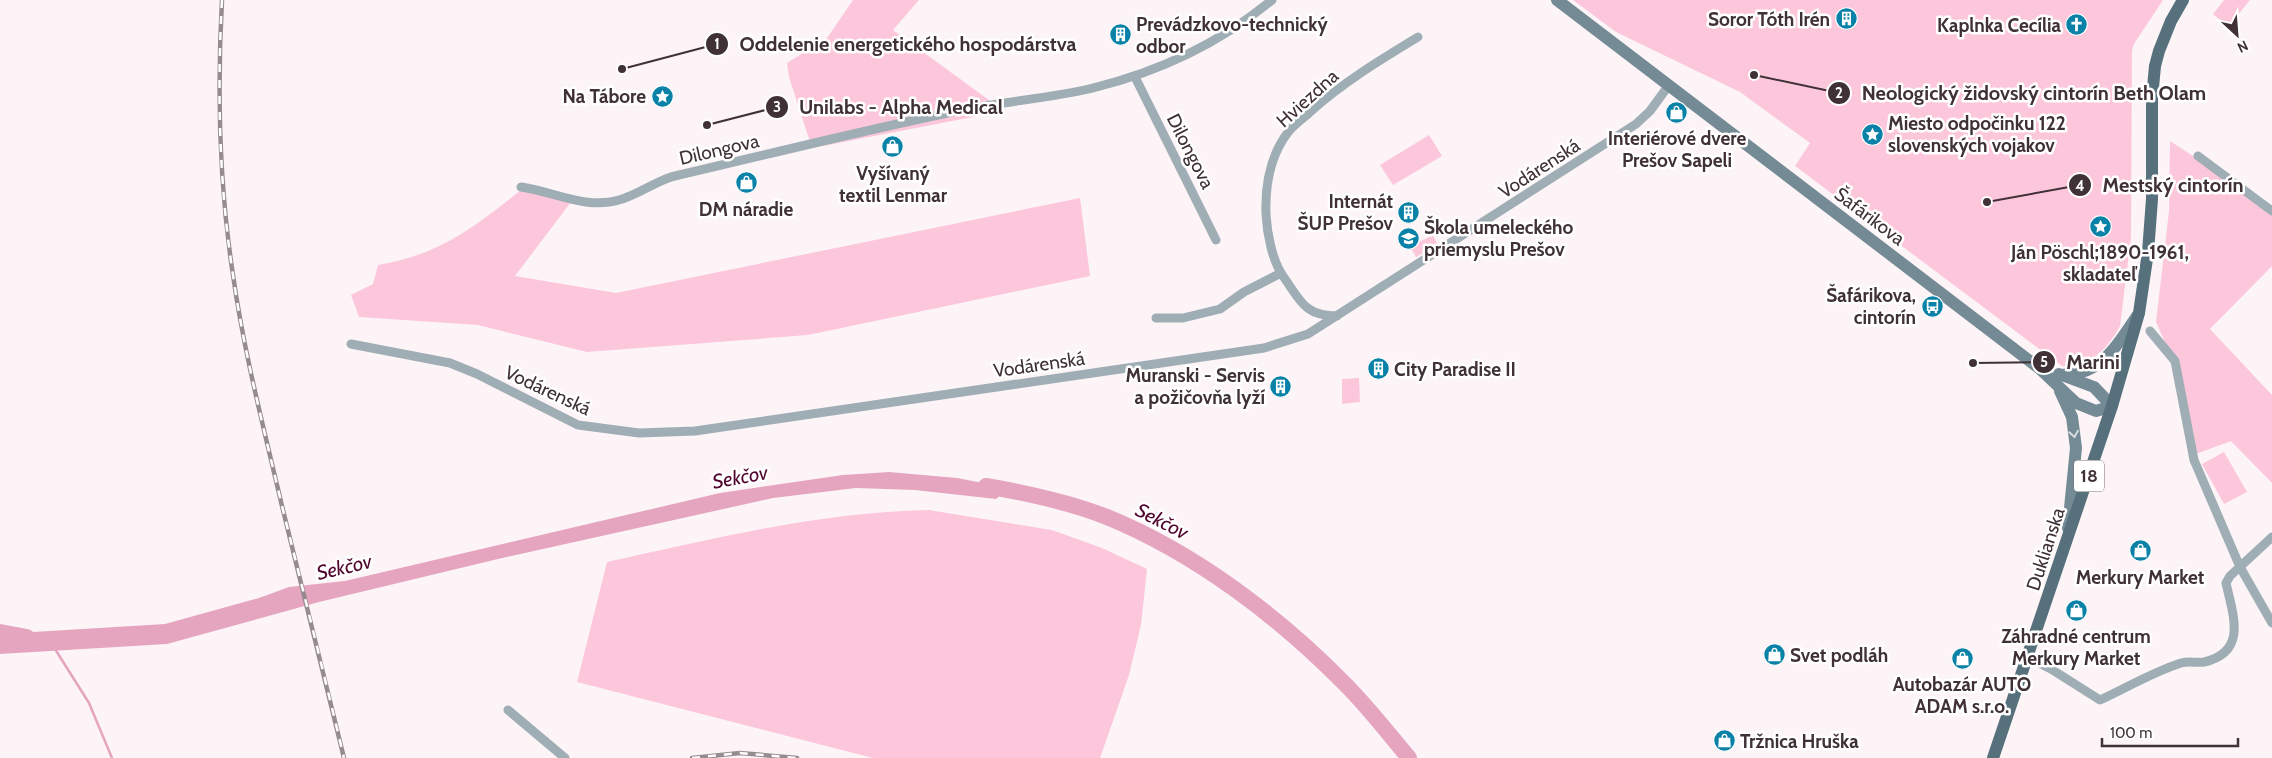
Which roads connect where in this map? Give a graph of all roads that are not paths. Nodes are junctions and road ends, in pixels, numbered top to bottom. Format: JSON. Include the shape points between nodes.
{"nodes":[{"id":1,"x":1272,"y":0,"type":"edge"},
{"id":2,"x":1557,"y":0,"type":"edge"},
{"id":3,"x":2183,"y":0,"type":"edge"},
{"id":4,"x":1418,"y":37,"type":"dead end"},
{"id":5,"x":1135,"y":77,"type":"junction"},
{"id":6,"x":1668,"y":85,"type":"junction"},
{"id":7,"x":2198,"y":156,"type":"dead end"},
{"id":8,"x":520,"y":187,"type":"dead end"},
{"id":9,"x":2272,"y":211,"type":"edge"},
{"id":10,"x":1216,"y":240,"type":"dead end"},
{"id":11,"x":1281,"y":273,"type":"junction"},
{"id":12,"x":2139,"y":314,"type":"junction"},
{"id":13,"x":1338,"y":316,"type":"junction"},
{"id":14,"x":1156,"y":318,"type":"dead end"},
{"id":15,"x":2150,"y":331,"type":"dead end"},
{"id":16,"x":352,"y":344,"type":"dead end"},
{"id":17,"x":2039,"y":368,"type":"junction"},
{"id":18,"x":2059,"y":374,"type":"junction"},
{"id":19,"x":2059,"y":389,"type":"junction"},
{"id":20,"x":2112,"y":406,"type":"junction"},
{"id":21,"x":2272,"y":537,"type":"edge"},
{"id":22,"x":2066,"y":545,"type":"junction"},
{"id":23,"x":2240,"y":567,"type":"junction"},
{"id":24,"x":2272,"y":623,"type":"edge"},
{"id":25,"x":2029,"y":658,"type":"junction"},
{"id":26,"x":508,"y":710,"type":"dead end"},
{"id":27,"x":565,"y":758,"type":"edge"},
{"id":28,"x":1993,"y":758,"type":"edge"}],
"edges":[{"from":1,"to":5,"type":"street","name":"Dilongova","via":[[1216,39]]},
{"from":2,"to":6,"type":"street","name":"Šafárikova"},
{"from":3,"to":12,"type":"main road","name":"Duklianska","number":"18","via":[[2171,21],[2155,66],[2152,199]]},
{"from":4,"to":11,"type":"street","name":"Hviezdna","via":[[1355,76],[1289,131],[1270,168],[1266,203],[1267,224]]},
{"from":5,"to":8,"type":"street","name":"Dilongova","via":[[1092,88],[968,109],[671,177],[620,200],[605,203],[584,202]]},
{"from":5,"to":10,"type":"street","name":"Dilongova"},
{"from":6,"to":13,"type":"street","name":"Vodárenská","via":[[1650,111],[1636,124]]},
{"from":6,"to":17,"type":"street","name":"Šafárikova"},
{"from":7,"to":9,"type":"street"},
{"from":11,"to":13,"type":"street","name":"Hviezdna","via":[[1305,307],[1324,316]]},
{"from":11,"to":14,"type":"street","via":[[1220,309],[1183,318]]},
{"from":12,"to":18,"type":"street","via":[[2111,354],[2093,368]]},
{"from":12,"to":20,"type":"main road","name":"Duklianska","number":"18"},
{"from":13,"to":16,"type":"street","name":"Vodárenská","via":[[1308,334],[1264,348],[695,431],[648,433],[578,425],[450,363]]},
{"from":15,"to":23,"type":"street","via":[[2175,361],[2194,460]]},
{"from":17,"to":18,"type":"street"},
{"from":17,"to":19,"type":"street","name":"Šafárikova"},
{"from":18,"to":20,"type":"street","via":[[2094,387]]},
{"from":19,"to":20,"type":"street","name":"Šafárikova","via":[[2096,412]]},
{"from":19,"to":22,"type":"street","one_way":true,"via":[[2072,417],[2076,448]]},
{"from":20,"to":22,"type":"main road","name":"Duklianska","number":"18"},
{"from":21,"to":23,"type":"street"},
{"from":22,"to":25,"type":"main road","name":"Duklianska","number":"18"},
{"from":23,"to":24,"type":"street"},
{"from":23,"to":25,"type":"street","via":[[2226,583],[2235,628],[2232,644],[2220,656],[2203,662],[2182,662],[2100,700],[2051,668]]},
{"from":25,"to":28,"type":"main road","name":"Duklianska","number":"18"},
{"from":26,"to":27,"type":"street"}]}
